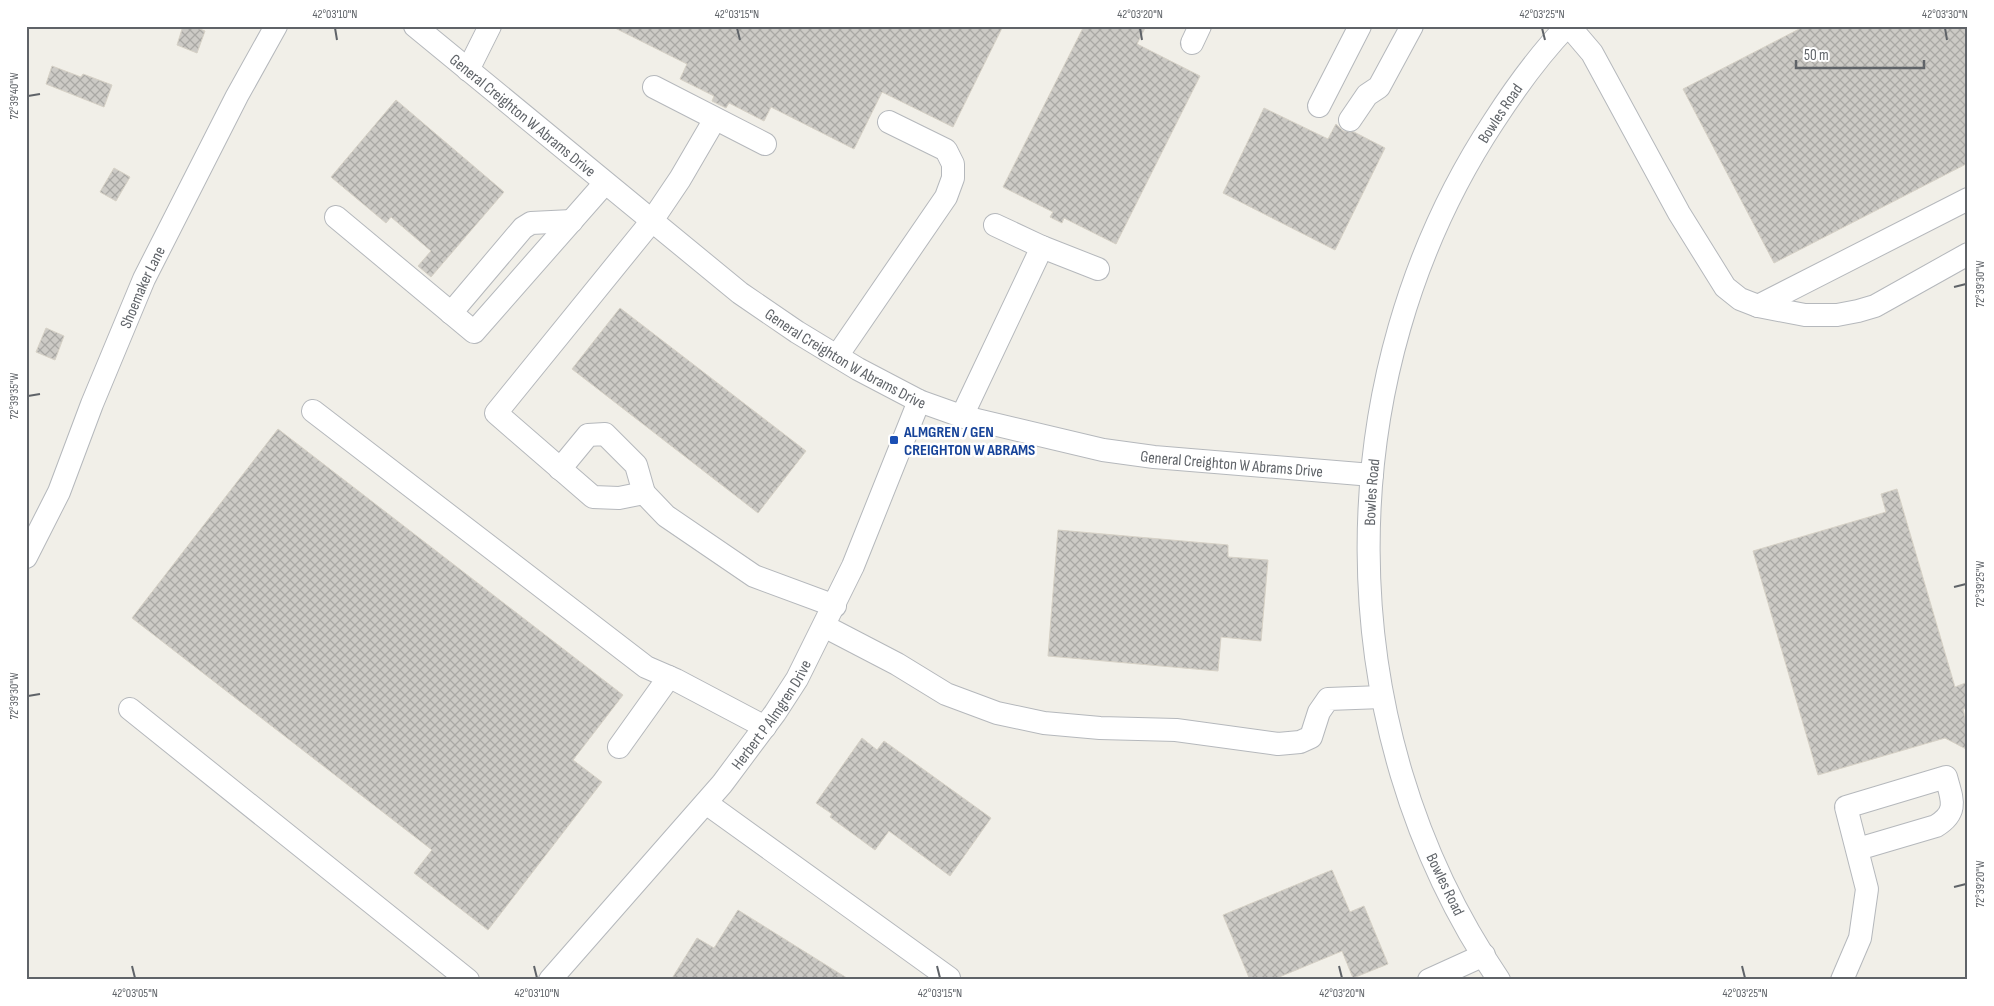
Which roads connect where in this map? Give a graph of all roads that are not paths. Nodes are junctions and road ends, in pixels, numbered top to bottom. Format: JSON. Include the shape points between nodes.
{"nodes":[{"id":1,"x":276,"y":26,"type":"edge"},
{"id":2,"x":415,"y":26,"type":"edge"},
{"id":3,"x":490,"y":26,"type":"edge"},
{"id":4,"x":1360,"y":26,"type":"edge"},
{"id":5,"x":1412,"y":26,"type":"edge"},
{"id":6,"x":1568,"y":26,"type":"edge"},
{"id":7,"x":468,"y":70,"type":"junction"},
{"id":8,"x":654,"y":87,"type":"dead end"},
{"id":9,"x":1319,"y":106,"type":"dead end"},
{"id":10,"x":715,"y":119,"type":"junction"},
{"id":11,"x":1350,"y":120,"type":"dead end"},
{"id":12,"x":889,"y":122,"type":"dead end"},
{"id":13,"x":765,"y":144,"type":"dead end"},
{"id":14,"x":605,"y":183,"type":"junction"},
{"id":15,"x":1968,"y":199,"type":"edge"},
{"id":16,"x":336,"y":217,"type":"dead end"},
{"id":17,"x":572,"y":221,"type":"junction"},
{"id":18,"x":651,"y":222,"type":"junction"},
{"id":19,"x":995,"y":224,"type":"dead end"},
{"id":20,"x":1042,"y":247,"type":"junction"},
{"id":21,"x":1968,"y":254,"type":"edge"},
{"id":22,"x":1098,"y":269,"type":"dead end"},
{"id":23,"x":1758,"y":306,"type":"junction"},
{"id":24,"x":451,"y":313,"type":"junction"},
{"id":25,"x":837,"y":356,"type":"junction"},
{"id":26,"x":919,"y":402,"type":"junction"},
{"id":27,"x":313,"y":411,"type":"dead end"},
{"id":28,"x":962,"y":416,"type":"junction"},
{"id":29,"x":560,"y":469,"type":"junction"},
{"id":30,"x":1372,"y":474,"type":"junction"},
{"id":31,"x":644,"y":493,"type":"junction"},
{"id":32,"x":26,"y":557,"type":"edge"},
{"id":33,"x":834,"y":606,"type":"junction"},
{"id":34,"x":824,"y":626,"type":"junction"},
{"id":35,"x":669,"y":677,"type":"junction"},
{"id":36,"x":1382,"y":697,"type":"junction"},
{"id":37,"x":130,"y":709,"type":"dead end"},
{"id":38,"x":765,"y":727,"type":"junction"},
{"id":39,"x":619,"y":747,"type":"dead end"},
{"id":40,"x":706,"y":803,"type":"junction"},
{"id":41,"x":1858,"y":849,"type":"junction"},
{"id":42,"x":1484,"y":955,"type":"junction"},
{"id":43,"x":949,"y":978,"type":"dead end"},
{"id":44,"x":468,"y":980,"type":"edge"},
{"id":45,"x":550,"y":980,"type":"edge"},
{"id":46,"x":1429,"y":980,"type":"edge"},
{"id":47,"x":1499,"y":980,"type":"edge"},
{"id":48,"x":1842,"y":980,"type":"edge"}],
"edges":[{"from":1,"to":32,"type":"street","name":"Shoemaker Lane","via":[[144,279],[59,492]]},
{"from":2,"to":7,"type":"street","name":"General Creighton W Abrams Drive"},
{"from":3,"to":7,"type":"street"},
{"from":4,"to":9,"type":"street"},
{"from":5,"to":11,"type":"street","via":[[1379,87],[1367,95]]},
{"from":6,"to":23,"type":"street","via":[[1592,54],[1679,213],[1725,287]]},
{"from":6,"to":30,"type":"street","name":"Bowles Road","via":[[1533,66],[1489,129],[1461,176],[1434,232],[1391,354]]},
{"from":7,"to":14,"type":"street","name":"General Creighton W Abrams Drive"},
{"from":8,"to":10,"type":"street"},
{"from":10,"to":13,"type":"street"},
{"from":10,"to":18,"type":"street"},
{"from":12,"to":25,"type":"street","via":[[946,150],[953,164],[953,178],[946,197]]},
{"from":14,"to":17,"type":"street"},
{"from":14,"to":18,"type":"street","name":"General Creighton W Abrams Drive"},
{"from":15,"to":23,"type":"street"},
{"from":16,"to":24,"type":"street"},
{"from":17,"to":24,"type":"street","via":[[531,223],[523,228]]},
{"from":17,"to":24,"type":"street","via":[[474,332]]},
{"from":18,"to":25,"type":"street","name":"General Creighton W Abrams Drive","via":[[740,293]]},
{"from":18,"to":29,"type":"street","via":[[496,413]]},
{"from":19,"to":20,"type":"street"},
{"from":20,"to":22,"type":"street"},
{"from":20,"to":28,"type":"street"},
{"from":21,"to":23,"type":"street","via":[[1875,306],[1858,311],[1837,315],[1805,314]]},
{"from":25,"to":26,"type":"street","name":"General Creighton W Abrams Drive"},
{"from":26,"to":28,"type":"street","name":"General Creighton W Abrams Drive"},
{"from":26,"to":33,"type":"street","name":"Herbert P Almgren Drive"},
{"from":27,"to":35,"type":"street","via":[[646,667]]},
{"from":28,"to":30,"type":"street","name":"General Creighton W Abrams Drive","via":[[1057,440],[1137,455]]},
{"from":29,"to":31,"type":"street","via":[[593,497],[619,498]]},
{"from":29,"to":31,"type":"street","via":[[588,435],[605,434],[636,465]]},
{"from":30,"to":36,"type":"street","name":"Bowles Road","via":[[1368,579]]},
{"from":31,"to":33,"type":"street","via":[[666,516],[754,576]]},
{"from":33,"to":34,"type":"street","name":"Herbert P Almgren Drive"},
{"from":34,"to":36,"type":"street","via":[[946,694],[997,713],[1044,723],[1176,730],[1278,744],[1300,742],[1311,737],[1319,712],[1328,700]]},
{"from":34,"to":38,"type":"street","name":"Herbert P Almgren Drive","via":[[797,679]]},
{"from":35,"to":38,"type":"street"},
{"from":35,"to":39,"type":"street"},
{"from":36,"to":42,"type":"street","name":"Bowles Road","via":[[1396,755],[1421,832],[1450,896]]},
{"from":37,"to":44,"type":"street"},
{"from":38,"to":40,"type":"street","name":"Herbert P Almgren Drive"},
{"from":40,"to":43,"type":"street"},
{"from":40,"to":45,"type":"street","name":"Herbert P Almgren Drive"},
{"from":41,"to":41,"type":"street","via":[[1944,821],[1950,815],[1952,801],[1946,777],[1846,807]]},
{"from":41,"to":48,"type":"street","via":[[1867,889],[1860,938]]},
{"from":42,"to":46,"type":"street"},
{"from":42,"to":47,"type":"street","name":"Bowles Road"}]}
